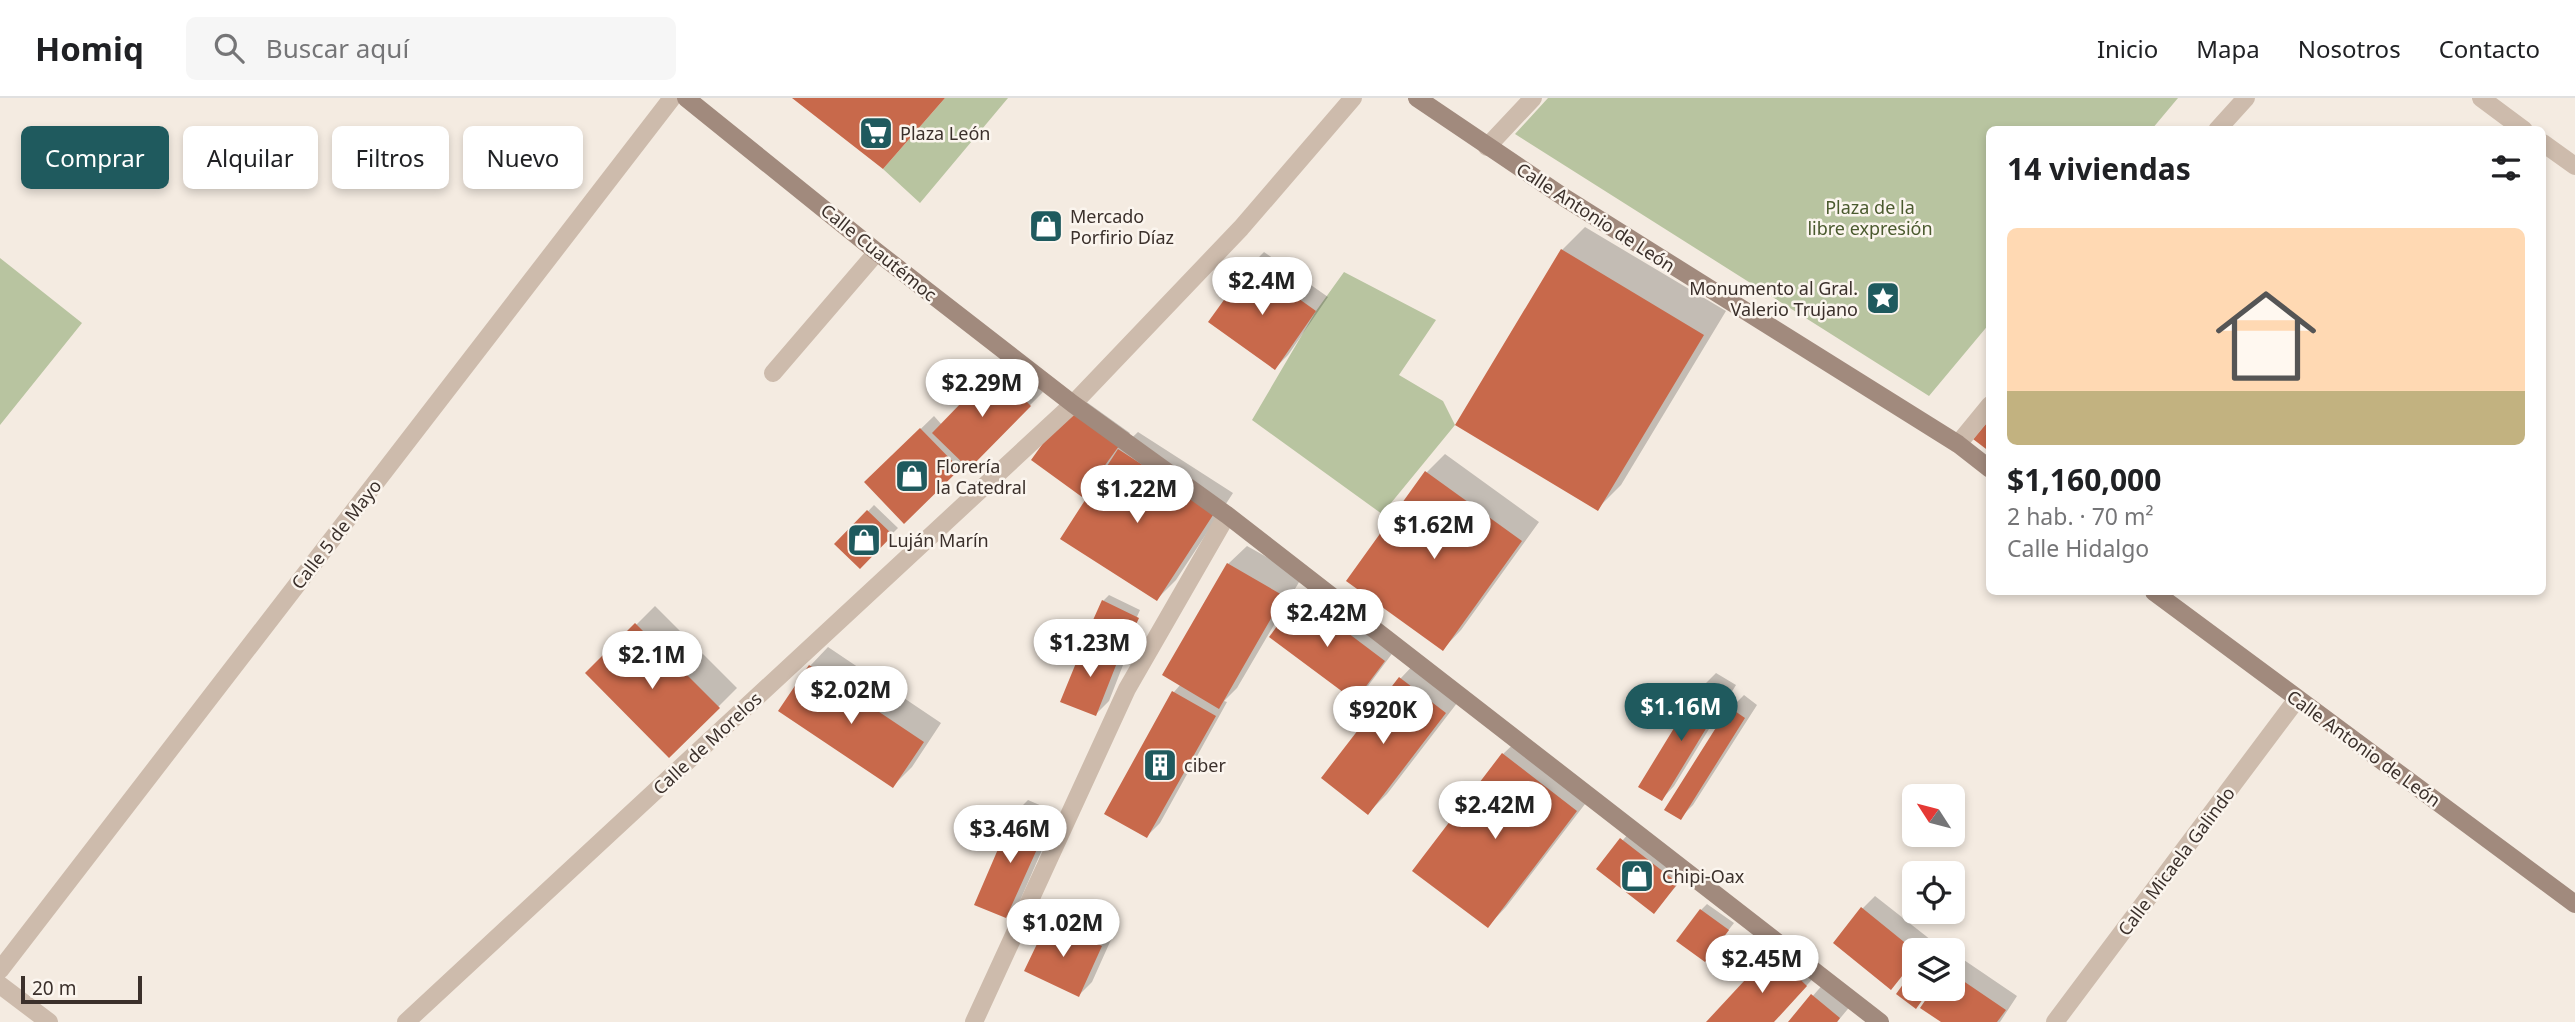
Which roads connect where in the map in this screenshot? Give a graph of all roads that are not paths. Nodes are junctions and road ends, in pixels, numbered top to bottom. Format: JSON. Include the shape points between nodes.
{"nodes":[{"id":1,"x":672,"y":98,"type":"edge"},
{"id":2,"x":686,"y":98,"type":"edge"},
{"id":3,"x":1353,"y":98,"type":"edge"},
{"id":4,"x":1417,"y":98,"type":"edge"},
{"id":5,"x":1533,"y":98,"type":"edge"},
{"id":6,"x":2246,"y":98,"type":"edge"},
{"id":7,"x":2481,"y":98,"type":"edge"},
{"id":8,"x":2221,"y":126,"type":"edge"},
{"id":9,"x":2520,"y":126,"type":"edge"},
{"id":10,"x":2546,"y":145,"type":"edge"},
{"id":11,"x":1487,"y":147,"type":"junction"},
{"id":12,"x":2575,"y":166,"type":"edge"},
{"id":13,"x":877,"y":252,"type":"junction"},
{"id":14,"x":773,"y":373,"type":"dead end"},
{"id":15,"x":1073,"y":404,"type":"junction"},
{"id":16,"x":1986,"y":410,"type":"edge"},
{"id":17,"x":1958,"y":444,"type":"junction"},
{"id":18,"x":1986,"y":466,"type":"edge"},
{"id":19,"x":1227,"y":515,"type":"junction"},
{"id":20,"x":2158,"y":595,"type":"edge"},
{"id":21,"x":2297,"y":699,"type":"junction"},
{"id":22,"x":2575,"y":904,"type":"edge"},
{"id":23,"x":0,"y":970,"type":"edge"},
{"id":24,"x":0,"y":985,"type":"edge"},
{"id":25,"x":49,"y":1022,"type":"edge"},
{"id":26,"x":406,"y":1022,"type":"edge"},
{"id":27,"x":974,"y":1022,"type":"edge"},
{"id":28,"x":1880,"y":1022,"type":"edge"},
{"id":29,"x":2054,"y":1022,"type":"edge"}],
"edges":[{"from":1,"to":23,"type":"street","name":"Calle 5 de Mayo"},
{"from":2,"to":13,"type":"main road","name":"Calle Cuautémoc"},
{"from":3,"to":15,"type":"street","name":"Calle de Morelos","via":[[1241,228]]},
{"from":4,"to":11,"type":"main road","name":"Calle Antonio de León"},
{"from":5,"to":11,"type":"street"},
{"from":6,"to":8,"type":"street"},
{"from":7,"to":9,"type":"street"},
{"from":10,"to":12,"type":"street"},
{"from":11,"to":17,"type":"main road","name":"Calle Antonio de León"},
{"from":13,"to":14,"type":"street"},
{"from":13,"to":15,"type":"main road","name":"Calle Cuautémoc"},
{"from":15,"to":19,"type":"main road","name":"Calle Cuautémoc"},
{"from":15,"to":26,"type":"street","name":"Calle de Morelos"},
{"from":16,"to":17,"type":"street"},
{"from":17,"to":18,"type":"main road","name":"Calle Antonio de León"},
{"from":19,"to":27,"type":"street","via":[[1127,688]]},
{"from":19,"to":28,"type":"main road","name":"Calle Cuautémoc"},
{"from":20,"to":21,"type":"main road","name":"Calle Antonio de León"},
{"from":21,"to":22,"type":"main road","name":"Calle Antonio de León"},
{"from":21,"to":29,"type":"street","name":"Calle Micaela Galindo"},
{"from":24,"to":25,"type":"street"}]}
